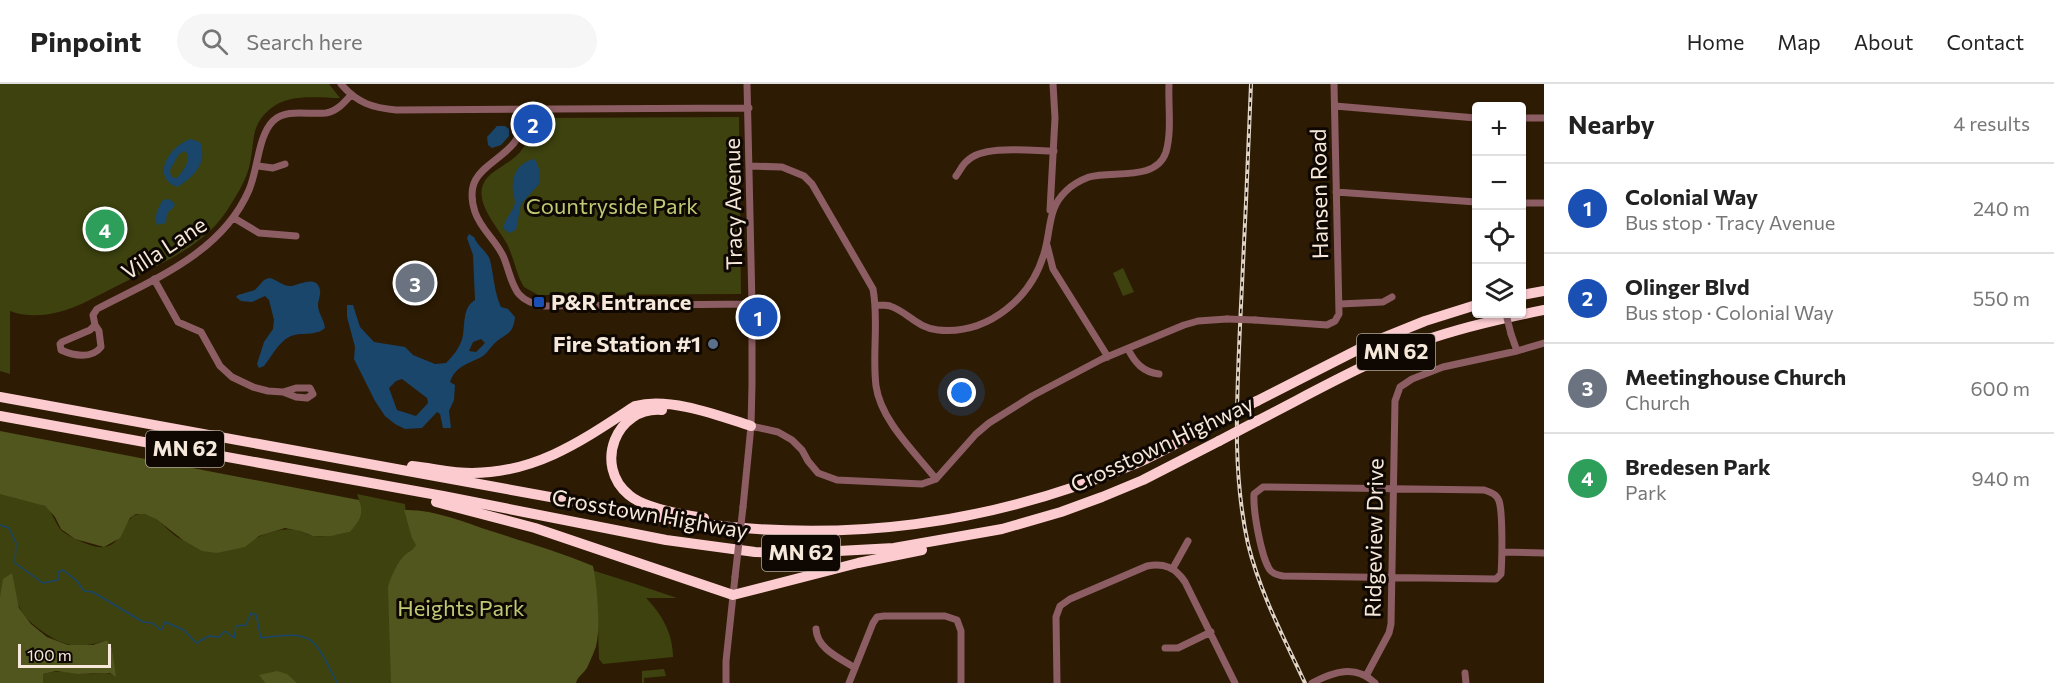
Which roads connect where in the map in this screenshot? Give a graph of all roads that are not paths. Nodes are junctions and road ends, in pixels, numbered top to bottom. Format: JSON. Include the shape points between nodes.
{"nodes":[{"id":1,"x":341,"y":84,"type":"edge"},
{"id":2,"x":747,"y":84,"type":"edge"},
{"id":3,"x":1053,"y":84,"type":"edge"},
{"id":4,"x":1169,"y":84,"type":"edge"},
{"id":5,"x":1334,"y":84,"type":"edge"},
{"id":6,"x":351,"y":95,"type":"junction"},
{"id":7,"x":1335,"y":106,"type":"junction"},
{"id":8,"x":749,"y":108,"type":"junction"},
{"id":9,"x":527,"y":109,"type":"junction"},
{"id":10,"x":1472,"y":118,"type":"edge"},
{"id":11,"x":1526,"y":118,"type":"edge"},
{"id":12,"x":1544,"y":118,"type":"edge"},
{"id":13,"x":1054,"y":151,"type":"junction"},
{"id":14,"x":285,"y":164,"type":"dead end"},
{"id":15,"x":258,"y":166,"type":"junction"},
{"id":16,"x":750,"y":166,"type":"junction"},
{"id":17,"x":957,"y":176,"type":"dead end"},
{"id":18,"x":1336,"y":192,"type":"junction"},
{"id":19,"x":1472,"y":202,"type":"edge"},
{"id":20,"x":1544,"y":202,"type":"edge"},
{"id":21,"x":1526,"y":203,"type":"edge"},
{"id":22,"x":234,"y":218,"type":"junction"},
{"id":23,"x":1048,"y":231,"type":"junction"},
{"id":24,"x":296,"y":236,"type":"dead end"},
{"id":25,"x":154,"y":279,"type":"junction"},
{"id":26,"x":1544,"y":291,"type":"edge"},
{"id":27,"x":1526,"y":294,"type":"edge"},
{"id":28,"x":1392,"y":297,"type":"dead end"},
{"id":29,"x":752,"y":304,"type":"junction"},
{"id":30,"x":1340,"y":304,"type":"junction"},
{"id":31,"x":876,"y":305,"type":"junction"},
{"id":32,"x":1472,"y":306,"type":"edge"},
{"id":33,"x":1544,"y":310,"type":"edge"},
{"id":34,"x":1507,"y":318,"type":"edge"},
{"id":35,"x":95,"y":326,"type":"junction"},
{"id":36,"x":1544,"y":343,"type":"edge"},
{"id":37,"x":1128,"y":349,"type":"junction"},
{"id":38,"x":1517,"y":351,"type":"junction"},
{"id":39,"x":1108,"y":357,"type":"junction"},
{"id":40,"x":1159,"y":374,"type":"dead end"},
{"id":41,"x":283,"y":392,"type":"dead end"},
{"id":42,"x":0,"y":397,"type":"edge"},
{"id":43,"x":0,"y":416,"type":"edge"},
{"id":44,"x":751,"y":426,"type":"junction"},
{"id":45,"x":322,"y":456,"type":"junction"},
{"id":46,"x":936,"y":479,"type":"junction"},
{"id":47,"x":369,"y":483,"type":"junction"},
{"id":48,"x":1394,"y":489,"type":"junction"},
{"id":49,"x":1002,"y":529,"type":"junction"},
{"id":50,"x":802,"y":532,"type":"junction"},
{"id":51,"x":1188,"y":541,"type":"dead end"},
{"id":52,"x":1502,"y":552,"type":"junction"},
{"id":53,"x":1544,"y":553,"type":"edge"},
{"id":54,"x":1173,"y":568,"type":"junction"},
{"id":55,"x":1392,"y":577,"type":"junction"},
{"id":56,"x":733,"y":595,"type":"junction"},
{"id":57,"x":816,"y":629,"type":"dead end"},
{"id":58,"x":1211,"y":632,"type":"junction"},
{"id":59,"x":1165,"y":648,"type":"dead end"},
{"id":60,"x":855,"y":668,"type":"junction"},
{"id":61,"x":1465,"y":673,"type":"dead end"},
{"id":62,"x":1366,"y":676,"type":"junction"},
{"id":63,"x":726,"y":683,"type":"edge"},
{"id":64,"x":849,"y":683,"type":"edge"},
{"id":65,"x":961,"y":683,"type":"edge"},
{"id":66,"x":1057,"y":683,"type":"edge"},
{"id":67,"x":1236,"y":683,"type":"edge"},
{"id":68,"x":1312,"y":683,"type":"edge"},
{"id":69,"x":1375,"y":683,"type":"edge"},
{"id":70,"x":1466,"y":683,"type":"edge"}],
"edges":[{"from":1,"to":6,"type":"street"},
{"from":2,"to":8,"type":"street","name":"Tracy Avenue"},
{"from":3,"to":13,"type":"street"},
{"from":4,"to":23,"type":"street","via":[[1168,143],[1163,159],[1150,170],[1089,177],[1078,182],[1060,197]]},
{"from":5,"to":7,"type":"street","name":"Hansen Road"},
{"from":6,"to":9,"type":"street","via":[[376,108]]},
{"from":6,"to":15,"type":"street","name":"Villa Lane","via":[[327,113],[275,118],[264,134]]},
{"from":7,"to":10,"type":"street"},
{"from":7,"to":18,"type":"street","name":"Hansen Road"},
{"from":8,"to":9,"type":"street"},
{"from":8,"to":16,"type":"street","name":"Tracy Avenue"},
{"from":9,"to":29,"type":"street","via":[[519,137],[481,171],[472,197],[478,220],[503,256],[519,294],[545,306]]},
{"from":11,"to":12,"type":"street"},
{"from":13,"to":17,"type":"street","via":[[992,150],[966,162]]},
{"from":13,"to":23,"type":"street"},
{"from":14,"to":15,"type":"street","via":[[273,168]]},
{"from":15,"to":22,"type":"street","name":"Villa Lane"},
{"from":16,"to":29,"type":"street","name":"Tracy Avenue"},
{"from":16,"to":31,"type":"street","via":[[782,167],[804,176],[812,184],[868,278]]},
{"from":18,"to":19,"type":"street"},
{"from":18,"to":30,"type":"street","name":"Hansen Road"},
{"from":20,"to":21,"type":"street"},
{"from":22,"to":24,"type":"street","via":[[259,233]]},
{"from":22,"to":25,"type":"street","name":"Villa Lane","via":[[207,246]]},
{"from":23,"to":31,"type":"street","via":[[1041,264],[1023,293],[983,323],[938,330],[923,327],[890,306]]},
{"from":23,"to":39,"type":"street","via":[[1053,269]]},
{"from":25,"to":35,"type":"street","name":"Villa Lane","via":[[97,309],[93,315]]},
{"from":25,"to":41,"type":"street","via":[[178,322],[201,332],[226,372],[253,387]]},
{"from":26,"to":27,"type":"highway"},
{"from":28,"to":30,"type":"street","via":[[1383,302]]},
{"from":29,"to":44,"type":"street","name":"Tracy Avenue"},
{"from":30,"to":37,"type":"street","bridge":true,"via":[[1337,320],[1327,325],[1198,321]]},
{"from":31,"to":46,"type":"street","via":[[876,379],[880,400],[894,426]]},
{"from":32,"to":50,"type":"highway","name":"Crosstown Highway","number":"MN 62","bridge":true,"via":[[1373,342],[1137,463],[1070,489],[958,518],[908,526]]},
{"from":33,"to":49,"type":"highway","name":"Crosstown Highway","number":"MN 62","bridge":true,"via":[[1480,323],[1379,359],[1143,480],[1061,512]]},
{"from":34,"to":38,"type":"street","bridge":true},
{"from":35,"to":35,"type":"street","via":[[101,347],[93,355],[61,350],[62,342]]},
{"from":36,"to":38,"type":"street"},
{"from":37,"to":39,"type":"street"},
{"from":37,"to":40,"type":"street","via":[[1134,361],[1148,372]]},
{"from":38,"to":48,"type":"street","name":"Ridgeview Drive","via":[[1443,367],[1401,386],[1395,401]]},
{"from":39,"to":46,"type":"street","via":[[989,423]]},
{"from":42,"to":45,"type":"highway","name":"Crosstown Highway","number":"MN 62"},
{"from":43,"to":47,"type":"highway","name":"Crosstown Highway","number":"MN 62"},
{"from":44,"to":45,"type":"highway","via":[[676,405],[645,404],[635,406],[555,455],[506,469],[471,473]]},
{"from":44,"to":46,"type":"street","via":[[778,432],[792,440],[818,472],[837,480],[922,484]]},
{"from":44,"to":50,"type":"highway","via":[[659,410],[645,412],[624,425],[612,444],[614,475],[628,495],[644,503],[701,518]]},
{"from":44,"to":56,"type":"street","name":"Tracy Avenue","bridge":true},
{"from":45,"to":50,"type":"highway","name":"Crosstown Highway","number":"MN 62","via":[[688,522]]},
{"from":47,"to":49,"type":"highway","name":"Crosstown Highway","number":"MN 62","via":[[666,540],[755,552],[894,549]]},
{"from":47,"to":56,"type":"highway","via":[[535,528]]},
{"from":48,"to":52,"type":"street","via":[[1484,490],[1496,495],[1501,508]]},
{"from":48,"to":55,"type":"street","name":"Ridgeview Drive"},
{"from":48,"to":55,"type":"street","via":[[1263,487],[1256,491],[1254,499],[1262,548],[1275,574]]},
{"from":49,"to":56,"type":"highway"},
{"from":51,"to":54,"type":"street"},
{"from":52,"to":53,"type":"street"},
{"from":52,"to":55,"type":"street","via":[[1501,576],[1496,579]]},
{"from":54,"to":58,"type":"street","via":[[1185,582]]},
{"from":54,"to":66,"type":"street","via":[[1147,566],[1064,601],[1056,617]]},
{"from":55,"to":62,"type":"street","name":"Ridgeview Drive","via":[[1389,633]]},
{"from":56,"to":63,"type":"street","name":"Tracy Avenue"},
{"from":57,"to":60,"type":"street","via":[[821,645]]},
{"from":58,"to":59,"type":"street","via":[[1178,648]]},
{"from":58,"to":67,"type":"street"},
{"from":60,"to":64,"type":"street"},
{"from":60,"to":65,"type":"street","via":[[877,617],[945,616],[957,620],[961,631]]},
{"from":61,"to":70,"type":"street"},
{"from":62,"to":68,"type":"street","via":[[1335,672]]},
{"from":62,"to":69,"type":"street"}]}
